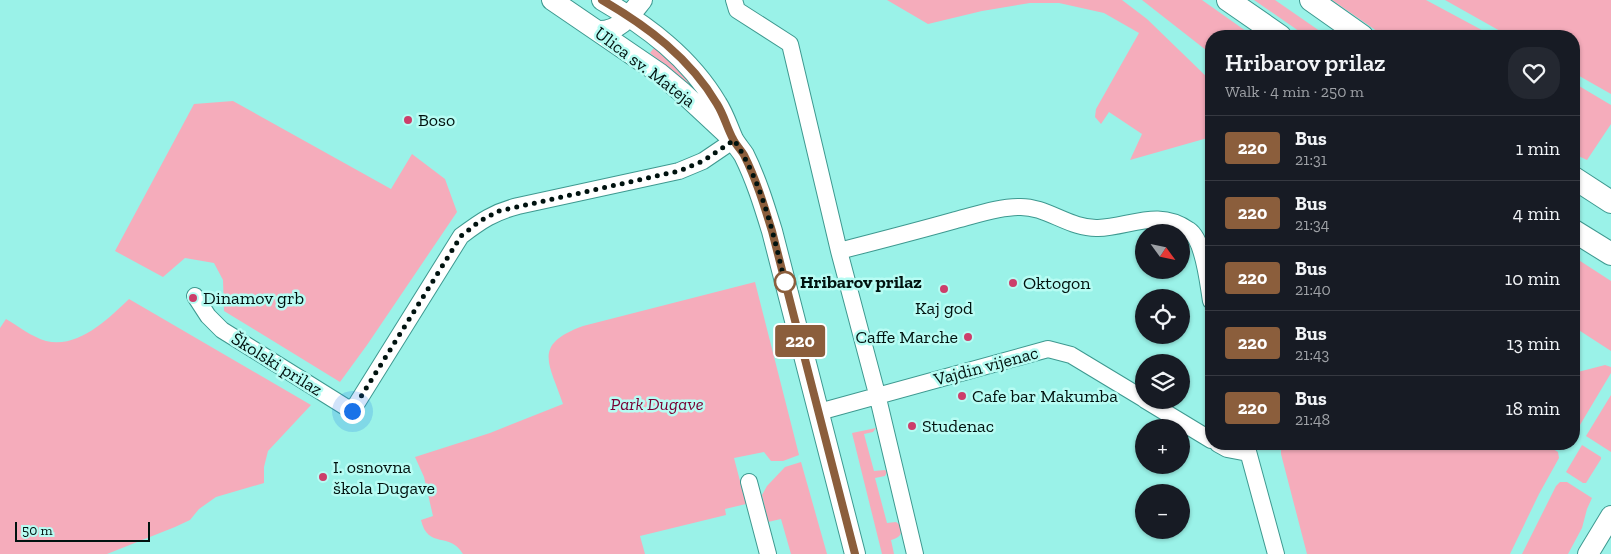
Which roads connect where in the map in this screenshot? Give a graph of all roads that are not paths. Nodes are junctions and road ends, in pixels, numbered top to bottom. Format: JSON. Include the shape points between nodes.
{"nodes":[{"id":1,"x":552,"y":0,"type":"edge"},
{"id":2,"x":602,"y":0,"type":"edge"},
{"id":3,"x":642,"y":0,"type":"edge"},
{"id":4,"x":734,"y":0,"type":"edge"},
{"id":5,"x":1228,"y":0,"type":"edge"},
{"id":6,"x":1311,"y":0,"type":"edge"},
{"id":7,"x":629,"y":16,"type":"junction"},
{"id":8,"x":1271,"y":30,"type":"edge"},
{"id":9,"x":1354,"y":30,"type":"edge"},
{"id":10,"x":600,"y":31,"type":"junction"},
{"id":11,"x":734,"y":140,"type":"junction"},
{"id":12,"x":1580,"y":182,"type":"edge"},
{"id":13,"x":1611,"y":202,"type":"edge"},
{"id":14,"x":1580,"y":235,"type":"edge"},
{"id":15,"x":839,"y":251,"type":"junction"},
{"id":16,"x":1611,"y":254,"type":"edge"},
{"id":17,"x":1205,"y":271,"type":"edge"},
{"id":18,"x":195,"y":296,"type":"dead end"},
{"id":19,"x":877,"y":394,"type":"junction"},
{"id":20,"x":1135,"y":394,"type":"edge"},
{"id":21,"x":1159,"y":409,"type":"edge"},
{"id":22,"x":819,"y":412,"type":"junction"},
{"id":23,"x":1205,"y":436,"type":"edge"},
{"id":24,"x":1248,"y":450,"type":"edge"},
{"id":25,"x":749,"y":482,"type":"dead end"},
{"id":26,"x":1611,"y":516,"type":"edge"},
{"id":27,"x":768,"y":554,"type":"edge"},
{"id":28,"x":855,"y":554,"type":"edge"},
{"id":29,"x":915,"y":554,"type":"edge"},
{"id":30,"x":1276,"y":554,"type":"edge"},
{"id":31,"x":1588,"y":554,"type":"edge"}],
"edges":[{"from":1,"to":10,"type":"street","name":"Ulica sv. Mateja"},
{"from":2,"to":7,"type":"street","name":"Ulica sv. Mateja"},
{"from":2,"to":10,"type":"street","via":[[596,16]]},
{"from":3,"to":7,"type":"street"},
{"from":4,"to":15,"type":"street","via":[[737,10],[790,44]]},
{"from":5,"to":8,"type":"main road"},
{"from":6,"to":9,"type":"main road"},
{"from":7,"to":10,"type":"street","via":[[615,28]]},
{"from":7,"to":11,"type":"street","name":"Ulica sv. Mateja","via":[[659,37],[708,89]]},
{"from":10,"to":11,"type":"street","name":"Ulica sv. Mateja","via":[[659,73]]},
{"from":11,"to":18,"type":"street","name":"Školski prilaz","via":[[703,161],[679,171],[499,211],[480,221],[461,236],[352,411],[222,330]]},
{"from":11,"to":22,"type":"street","name":"Ulica sv. Mateja","via":[[761,194]]},
{"from":12,"to":13,"type":"main road"},
{"from":14,"to":16,"type":"main road"},
{"from":15,"to":17,"type":"street","via":[[1018,206],[1039,208],[1062,220],[1095,229],[1116,228],[1145,219],[1170,220],[1196,236]]},
{"from":15,"to":19,"type":"street"},
{"from":19,"to":20,"type":"street","name":"Vajdin vijenac","via":[[1048,349],[1071,355]]},
{"from":19,"to":22,"type":"street","name":"Vajdin vijenac"},
{"from":19,"to":29,"type":"street"},
{"from":21,"to":23,"type":"street","name":"Vajdin vijenac"},
{"from":22,"to":28,"type":"street","name":"Ulica sv. Mateja"},
{"from":24,"to":30,"type":"street"},
{"from":25,"to":27,"type":"street"},
{"from":26,"to":31,"type":"street"}]}
